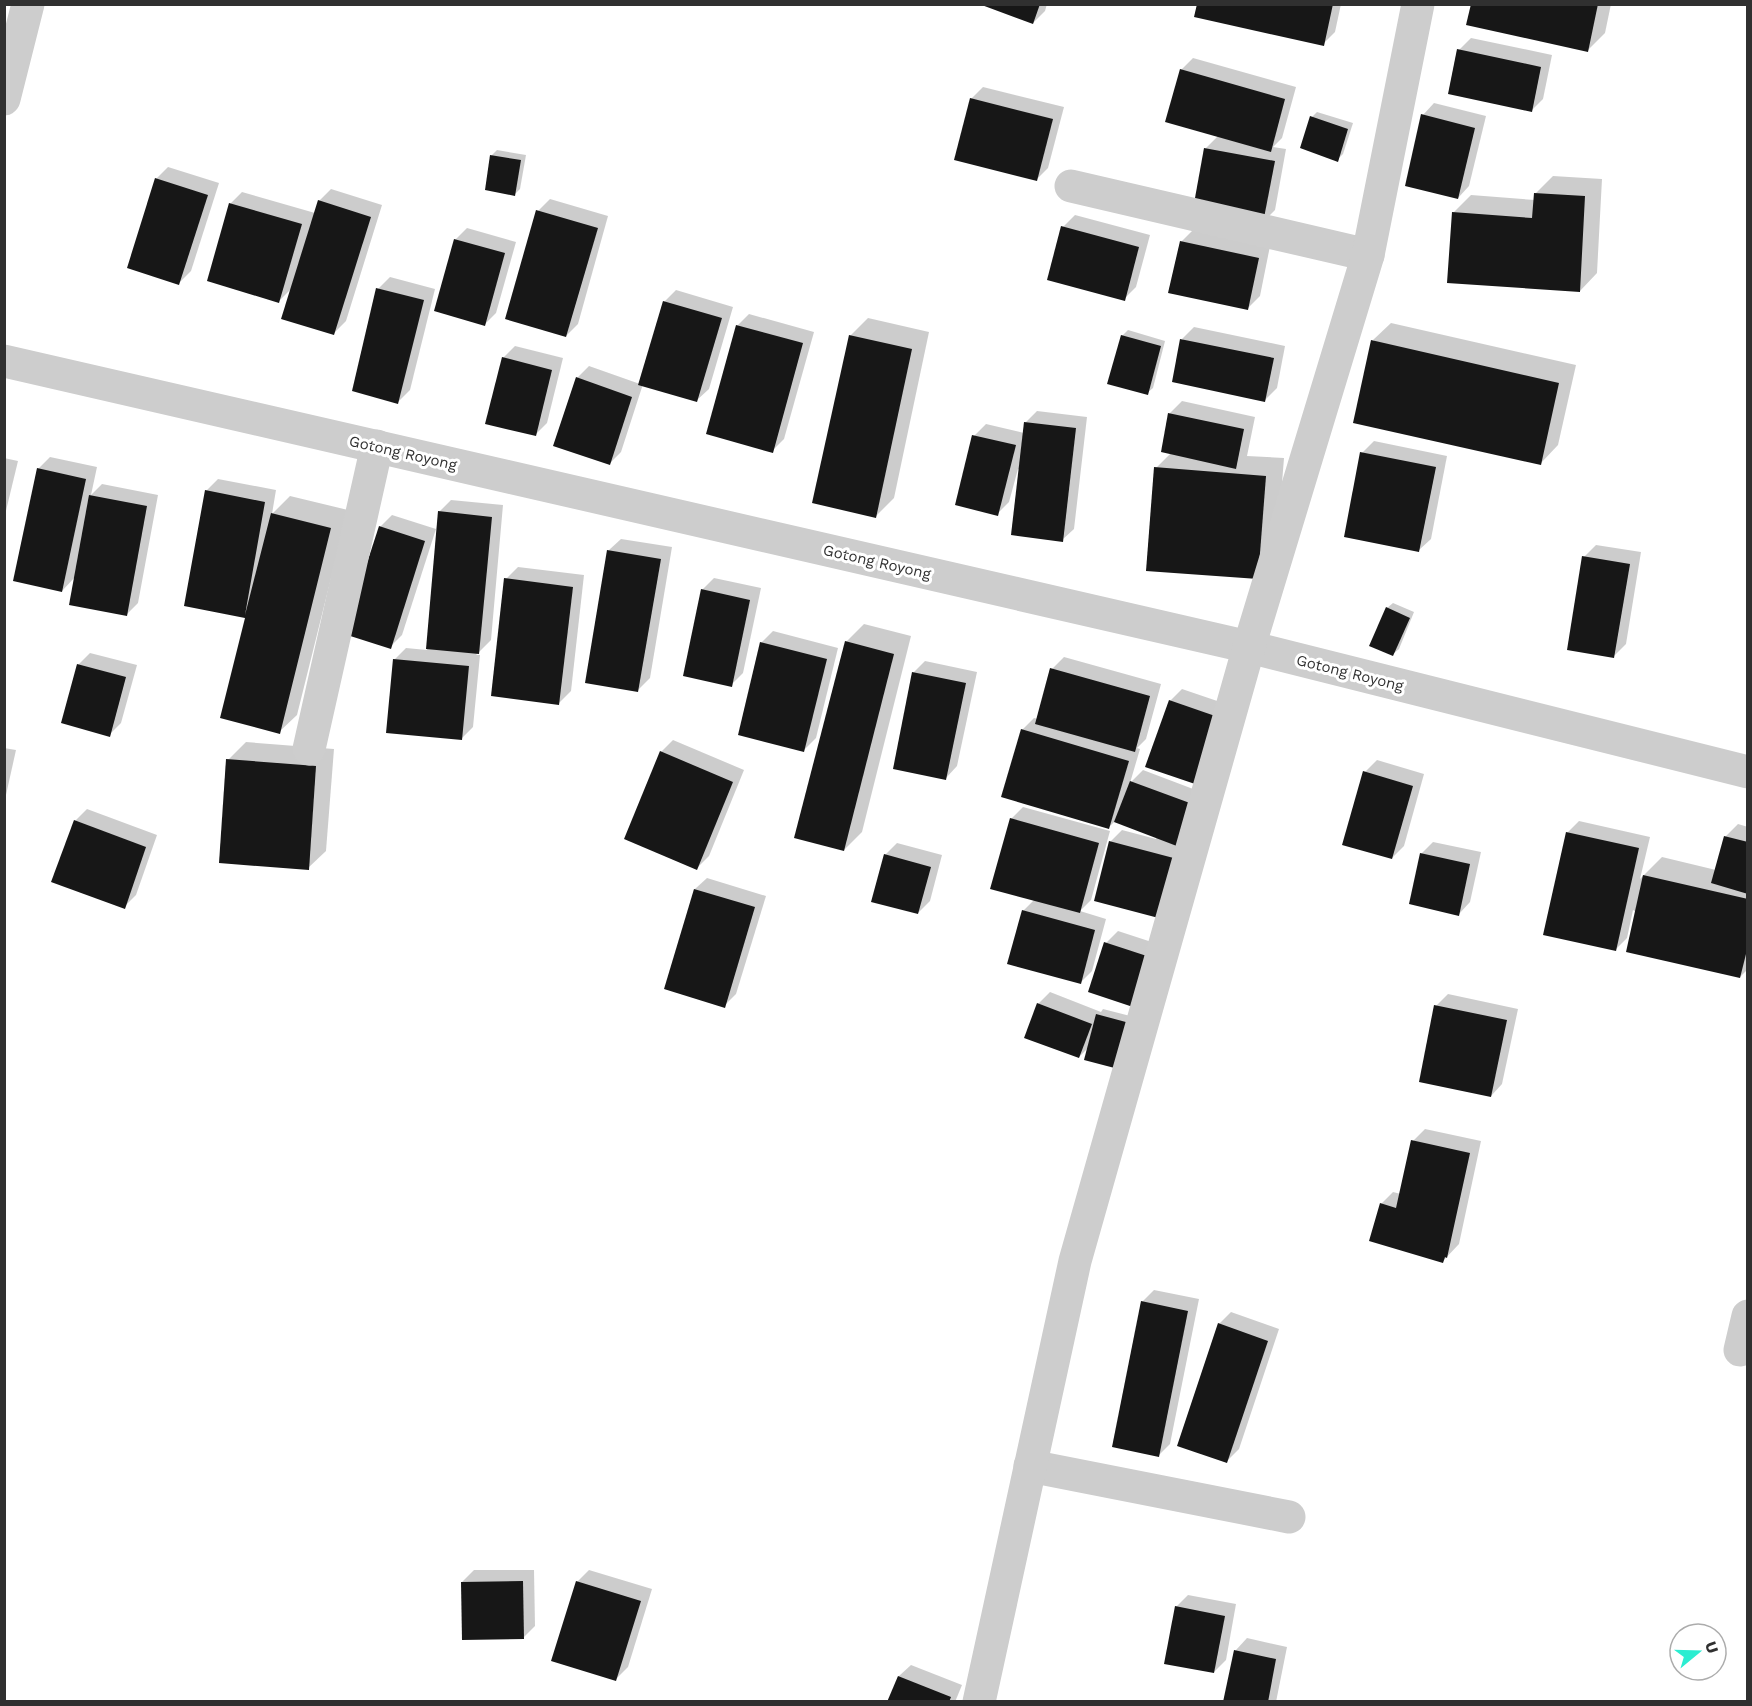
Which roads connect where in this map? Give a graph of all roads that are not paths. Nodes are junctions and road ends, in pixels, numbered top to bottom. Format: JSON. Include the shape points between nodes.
{"nodes":[{"id":1,"x":28,"y":4,"type":"edge"},
{"id":2,"x":1418,"y":4,"type":"edge"},
{"id":3,"x":4,"y":99,"type":"edge"},
{"id":4,"x":1071,"y":186,"type":"dead end"},
{"id":5,"x":1368,"y":255,"type":"junction"},
{"id":6,"x":4,"y":361,"type":"edge"},
{"id":7,"x":377,"y":446,"type":"junction"},
{"id":8,"x":1249,"y":648,"type":"junction"},
{"id":9,"x":309,"y":749,"type":"dead end"},
{"id":10,"x":1748,"y":772,"type":"edge"},
{"id":11,"x":1748,"y":1316,"type":"edge"},
{"id":12,"x":1740,"y":1350,"type":"dead end"},
{"id":13,"x":1030,"y":1466,"type":"junction"},
{"id":14,"x":1289,"y":1517,"type":"dead end"},
{"id":15,"x":979,"y":1701,"type":"edge"}],
"edges":[{"from":1,"to":3,"type":"street"},
{"from":2,"to":5,"type":"street"},
{"from":4,"to":5,"type":"street"},
{"from":5,"to":8,"type":"street"},
{"from":6,"to":7,"type":"street","name":"Gotong Royong"},
{"from":7,"to":8,"type":"street","name":"Gotong Royong"},
{"from":7,"to":9,"type":"street"},
{"from":8,"to":10,"type":"street","name":"Gotong Royong"},
{"from":8,"to":13,"type":"street","via":[[1075,1261]]},
{"from":11,"to":12,"type":"street"},
{"from":13,"to":14,"type":"street"},
{"from":13,"to":15,"type":"street"}]}
